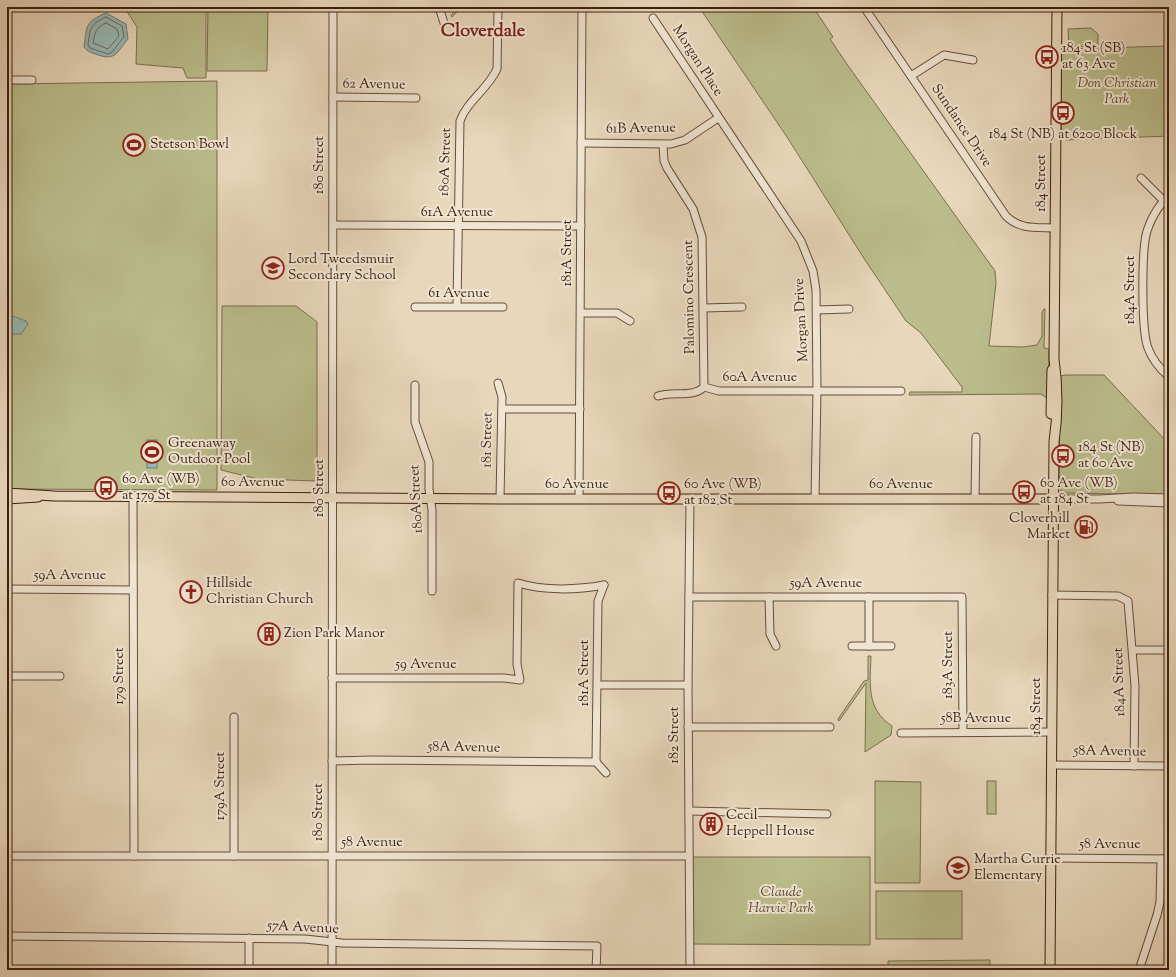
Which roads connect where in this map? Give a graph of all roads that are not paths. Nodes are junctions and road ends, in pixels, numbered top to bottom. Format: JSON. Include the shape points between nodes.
{"nodes":[{"id":1,"x":333,"y":7,"type":"edge"},
{"id":2,"x":439,"y":7,"type":"edge"},
{"id":3,"x":498,"y":7,"type":"edge"},
{"id":4,"x":582,"y":7,"type":"edge"},
{"id":5,"x":864,"y":7,"type":"edge"},
{"id":6,"x":1057,"y":7,"type":"edge"},
{"id":7,"x":653,"y":18,"type":"dead end"},
{"id":8,"x":444,"y":23,"type":"dead end"},
{"id":9,"x":973,"y":60,"type":"dead end"},
{"id":10,"x":911,"y":76,"type":"junction"},
{"id":11,"x":7,"y":80,"type":"edge"},
{"id":12,"x":32,"y":80,"type":"dead end"},
{"id":13,"x":333,"y":97,"type":"junction"},
{"id":14,"x":416,"y":98,"type":"dead end"},
{"id":15,"x":718,"y":118,"type":"junction"},
{"id":16,"x":581,"y":143,"type":"junction"},
{"id":17,"x":663,"y":144,"type":"junction"},
{"id":18,"x":1141,"y":178,"type":"dead end"},
{"id":19,"x":1166,"y":198,"type":"edge"},
{"id":20,"x":333,"y":225,"type":"junction"},
{"id":21,"x":457,"y":226,"type":"junction"},
{"id":22,"x":581,"y":226,"type":"junction"},
{"id":23,"x":1055,"y":228,"type":"junction"},
{"id":24,"x":457,"y":306,"type":"junction"},
{"id":25,"x":415,"y":307,"type":"dead end"},
{"id":26,"x":503,"y":307,"type":"dead end"},
{"id":27,"x":742,"y":307,"type":"dead end"},
{"id":28,"x":704,"y":308,"type":"junction"},
{"id":29,"x":849,"y":309,"type":"dead end"},
{"id":30,"x":817,"y":310,"type":"junction"},
{"id":31,"x":580,"y":313,"type":"junction"},
{"id":32,"x":630,"y":321,"type":"dead end"},
{"id":33,"x":1169,"y":377,"type":"edge"},
{"id":34,"x":498,"y":383,"type":"dead end"},
{"id":35,"x":415,"y":385,"type":"dead end"},
{"id":36,"x":704,"y":387,"type":"junction"},
{"id":37,"x":817,"y":391,"type":"junction"},
{"id":38,"x":901,"y":391,"type":"dead end"},
{"id":39,"x":658,"y":396,"type":"dead end"},
{"id":40,"x":502,"y":409,"type":"junction"},
{"id":41,"x":580,"y":409,"type":"junction"},
{"id":42,"x":976,"y":437,"type":"dead end"},
{"id":43,"x":7,"y":492,"type":"edge"},
{"id":44,"x":54,"y":496,"type":"junction"},
{"id":45,"x":133,"y":496,"type":"junction"},
{"id":46,"x":333,"y":497,"type":"junction"},
{"id":47,"x":430,"y":498,"type":"junction"},
{"id":48,"x":500,"y":498,"type":"junction"},
{"id":49,"x":579,"y":498,"type":"junction"},
{"id":50,"x":1169,"y":498,"type":"edge"},
{"id":51,"x":7,"y":499,"type":"edge"},
{"id":52,"x":690,"y":499,"type":"junction"},
{"id":53,"x":814,"y":499,"type":"junction"},
{"id":54,"x":975,"y":499,"type":"junction"},
{"id":55,"x":1053,"y":499,"type":"junction"},
{"id":56,"x":1100,"y":500,"type":"junction"},
{"id":57,"x":1169,"y":503,"type":"edge"},
{"id":58,"x":7,"y":589,"type":"edge"},
{"id":59,"x":133,"y":590,"type":"junction"},
{"id":60,"x":432,"y":591,"type":"dead end"},
{"id":61,"x":1052,"y":595,"type":"junction"},
{"id":62,"x":689,"y":597,"type":"junction"},
{"id":63,"x":769,"y":597,"type":"junction"},
{"id":64,"x":869,"y":597,"type":"junction"},
{"id":65,"x":962,"y":597,"type":"joint"},
{"id":66,"x":776,"y":646,"type":"dead end"},
{"id":67,"x":852,"y":646,"type":"dead end"},
{"id":68,"x":868,"y":646,"type":"junction"},
{"id":69,"x":891,"y":646,"type":"dead end"},
{"id":70,"x":1133,"y":650,"type":"junction"},
{"id":71,"x":1169,"y":650,"type":"edge"},
{"id":72,"x":7,"y":676,"type":"edge"},
{"id":73,"x":60,"y":676,"type":"dead end"},
{"id":74,"x":332,"y":678,"type":"junction"},
{"id":75,"x":520,"y":680,"type":"joint"},
{"id":76,"x":598,"y":685,"type":"junction"},
{"id":77,"x":688,"y":685,"type":"junction"},
{"id":78,"x":234,"y":716,"type":"dead end"},
{"id":79,"x":688,"y":727,"type":"junction"},
{"id":80,"x":830,"y":727,"type":"dead end"},
{"id":81,"x":963,"y":732,"type":"junction"},
{"id":82,"x":1051,"y":732,"type":"junction"},
{"id":83,"x":901,"y":733,"type":"dead end"},
{"id":84,"x":332,"y":761,"type":"junction"},
{"id":85,"x":596,"y":762,"type":"junction"},
{"id":86,"x":1051,"y":765,"type":"junction"},
{"id":87,"x":1134,"y":766,"type":"junction"},
{"id":88,"x":1169,"y":766,"type":"edge"},
{"id":89,"x":606,"y":773,"type":"dead end"},
{"id":90,"x":689,"y":811,"type":"junction"},
{"id":91,"x":827,"y":814,"type":"dead end"},
{"id":92,"x":7,"y":856,"type":"edge"},
{"id":93,"x":134,"y":856,"type":"junction"},
{"id":94,"x":234,"y":856,"type":"junction"},
{"id":95,"x":332,"y":856,"type":"junction"},
{"id":96,"x":689,"y":856,"type":"junction"},
{"id":97,"x":1050,"y":858,"type":"junction"},
{"id":98,"x":1165,"y":859,"type":"edge"},
{"id":99,"x":7,"y":936,"type":"edge"},
{"id":100,"x":249,"y":938,"type":"junction"},
{"id":101,"x":331,"y":942,"type":"junction"},
{"id":102,"x":249,"y":970,"type":"edge"},
{"id":103,"x":332,"y":970,"type":"edge"},
{"id":104,"x":596,"y":970,"type":"edge"},
{"id":105,"x":690,"y":970,"type":"edge"},
{"id":106,"x":1050,"y":970,"type":"edge"},
{"id":107,"x":1139,"y":970,"type":"edge"}],
"edges":[{"from":1,"to":13,"type":"street","name":"180 Street"},
{"from":2,"to":8,"type":"street"},
{"from":3,"to":21,"type":"street","name":"180A Street","via":[[497,69],[493,78],[466,108],[460,121]]},
{"from":4,"to":16,"type":"street","name":"181A Street"},
{"from":5,"to":10,"type":"street","name":"Sundance Drive"},
{"from":6,"to":23,"type":"main road","name":"184 Street"},
{"from":7,"to":15,"type":"street","name":"Morgan Place"},
{"from":9,"to":10,"type":"street","via":[[944,55]]},
{"from":10,"to":23,"type":"street","name":"Sundance Drive","via":[[1006,216],[1024,227]]},
{"from":11,"to":12,"type":"street"},
{"from":13,"to":14,"type":"street","name":"62 Avenue"},
{"from":13,"to":20,"type":"street","name":"180 Street"},
{"from":15,"to":17,"type":"street","name":"61B Avenue","via":[[685,140]]},
{"from":15,"to":30,"type":"street","name":"Morgan Drive","via":[[801,241],[813,271]]},
{"from":16,"to":17,"type":"street","name":"61B Avenue"},
{"from":16,"to":22,"type":"street","name":"181A Street"},
{"from":17,"to":28,"type":"street","name":"Palomino Crescent","via":[[667,168],[693,209],[700,227]]},
{"from":18,"to":19,"type":"street"},
{"from":19,"to":33,"type":"street","name":"184A Street","via":[[1150,223],[1144,246],[1143,326],[1147,347],[1159,367]]},
{"from":20,"to":21,"type":"street","name":"61A Avenue"},
{"from":20,"to":46,"type":"street","name":"180 Street"},
{"from":21,"to":22,"type":"street","name":"61A Avenue"},
{"from":21,"to":24,"type":"street","name":"180A Street"},
{"from":22,"to":31,"type":"street","name":"181A Street"},
{"from":23,"to":55,"type":"main road","name":"184 Street","via":[[1054,359],[1057,421]]},
{"from":24,"to":25,"type":"street","name":"61 Avenue"},
{"from":24,"to":26,"type":"street","name":"61 Avenue"},
{"from":27,"to":28,"type":"street"},
{"from":28,"to":36,"type":"street","name":"Palomino Crescent"},
{"from":29,"to":30,"type":"street"},
{"from":30,"to":37,"type":"street","name":"Morgan Drive"},
{"from":31,"to":32,"type":"street","via":[[617,313]]},
{"from":31,"to":41,"type":"street","name":"181A Street"},
{"from":34,"to":40,"type":"street","name":"181 Street","via":[[502,392]]},
{"from":35,"to":47,"type":"street","name":"180A Street","via":[[415,422],[429,462]]},
{"from":36,"to":37,"type":"street","name":"60A Avenue","via":[[719,391]]},
{"from":36,"to":39,"type":"street","name":"60A Avenue","via":[[692,393]]},
{"from":37,"to":38,"type":"street","name":"60A Avenue"},
{"from":37,"to":53,"type":"street","name":"Morgan Drive"},
{"from":40,"to":41,"type":"street"},
{"from":40,"to":48,"type":"street","name":"181 Street"},
{"from":41,"to":49,"type":"street","name":"181A Street"},
{"from":42,"to":54,"type":"street"},
{"from":43,"to":44,"type":"main road","name":"60 Avenue"},
{"from":44,"to":45,"type":"main road","name":"60 Avenue"},
{"from":44,"to":51,"type":"main road","name":"60 Avenue"},
{"from":45,"to":46,"type":"main road","name":"60 Avenue"},
{"from":45,"to":59,"type":"street","name":"179 Street"},
{"from":46,"to":47,"type":"main road","name":"60 Avenue"},
{"from":46,"to":74,"type":"street","name":"180 Street"},
{"from":47,"to":48,"type":"main road","name":"60 Avenue"},
{"from":47,"to":60,"type":"street","name":"180A Street"},
{"from":48,"to":49,"type":"main road","name":"60 Avenue"},
{"from":49,"to":52,"type":"main road","name":"60 Avenue"},
{"from":50,"to":56,"type":"street","name":"60 Avenue","via":[[1134,497]]},
{"from":52,"to":53,"type":"main road","name":"60 Avenue"},
{"from":52,"to":62,"type":"street","name":"182 Street"},
{"from":53,"to":54,"type":"main road","name":"60 Avenue"},
{"from":54,"to":55,"type":"main road","name":"60 Avenue"},
{"from":55,"to":56,"type":"street","name":"60 Avenue"},
{"from":55,"to":61,"type":"main road","name":"184 Street"},
{"from":56,"to":57,"type":"street","name":"60 Avenue"},
{"from":58,"to":59,"type":"street","name":"59A Avenue"},
{"from":59,"to":93,"type":"street","name":"179 Street"},
{"from":61,"to":70,"type":"street","name":"184A Street","via":[[1118,596],[1126,599],[1129,604]]},
{"from":61,"to":82,"type":"main road","name":"184 Street"},
{"from":62,"to":63,"type":"street","name":"59A Avenue"},
{"from":62,"to":77,"type":"street","name":"182 Street"},
{"from":63,"to":64,"type":"street","name":"59A Avenue"},
{"from":63,"to":66,"type":"street","via":[[770,634]]},
{"from":64,"to":65,"type":"street","name":"59A Avenue"},
{"from":64,"to":68,"type":"street"},
{"from":65,"to":81,"type":"street","name":"183A Street"},
{"from":67,"to":68,"type":"street"},
{"from":68,"to":69,"type":"street"},
{"from":70,"to":71,"type":"street"},
{"from":70,"to":87,"type":"street","name":"184A Street"},
{"from":72,"to":73,"type":"street"},
{"from":74,"to":75,"type":"street","name":"59 Avenue"},
{"from":74,"to":84,"type":"street","name":"180 Street"},
{"from":75,"to":76,"type":"street","name":"181A Street","via":[[517,664],[518,583],[532,588],[589,588],[604,585],[598,601]]},
{"from":76,"to":77,"type":"street"},
{"from":76,"to":85,"type":"street","name":"181A Street"},
{"from":77,"to":79,"type":"street","name":"182 Street"},
{"from":78,"to":94,"type":"street","name":"179A Street"},
{"from":79,"to":80,"type":"street"},
{"from":79,"to":90,"type":"street","name":"182 Street"},
{"from":81,"to":82,"type":"street","name":"58B Avenue"},
{"from":81,"to":83,"type":"street","name":"58B Avenue"},
{"from":82,"to":86,"type":"main road","name":"184 Street"},
{"from":84,"to":85,"type":"street","name":"58A Avenue"},
{"from":84,"to":95,"type":"street","name":"180 Street"},
{"from":85,"to":89,"type":"street"},
{"from":86,"to":87,"type":"street","name":"58A Avenue"},
{"from":86,"to":97,"type":"main road","name":"184 Street"},
{"from":87,"to":88,"type":"street","name":"58A Avenue"},
{"from":90,"to":91,"type":"street"},
{"from":90,"to":96,"type":"street","name":"182 Street"},
{"from":92,"to":93,"type":"street","name":"58 Avenue"},
{"from":93,"to":94,"type":"street","name":"58 Avenue"},
{"from":94,"to":95,"type":"street","name":"58 Avenue"},
{"from":95,"to":96,"type":"street","name":"58 Avenue"},
{"from":95,"to":101,"type":"street","name":"180 Street"},
{"from":96,"to":105,"type":"street","name":"182 Street"},
{"from":97,"to":98,"type":"street","name":"58 Avenue"},
{"from":97,"to":106,"type":"main road","name":"184 Street"},
{"from":98,"to":107,"type":"street","via":[[1157,915]]},
{"from":99,"to":100,"type":"street","name":"57A Avenue"},
{"from":100,"to":101,"type":"street","name":"57A Avenue"},
{"from":100,"to":102,"type":"street"},
{"from":101,"to":103,"type":"street","name":"180 Street"},
{"from":101,"to":104,"type":"street","name":"57A Avenue","via":[[597,946]]}]}
